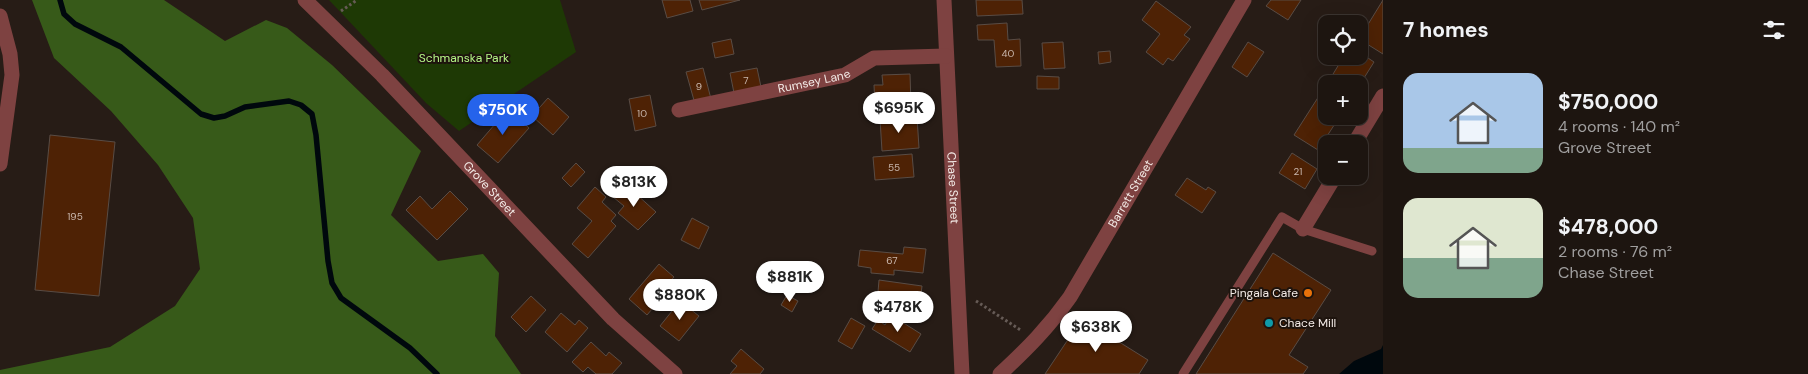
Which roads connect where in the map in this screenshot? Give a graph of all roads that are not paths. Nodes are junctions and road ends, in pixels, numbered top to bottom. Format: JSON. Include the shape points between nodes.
{"nodes":[{"id":1,"x":306,"y":0,"type":"edge"},
{"id":2,"x":944,"y":0,"type":"edge"},
{"id":3,"x":1244,"y":0,"type":"edge"},
{"id":4,"x":0,"y":16,"type":"edge"},
{"id":5,"x":946,"y":56,"type":"junction"},
{"id":6,"x":1383,"y":96,"type":"edge"},
{"id":7,"x":679,"y":110,"type":"dead end"},
{"id":8,"x":1359,"y":135,"type":"edge"},
{"id":9,"x":0,"y":164,"type":"edge"},
{"id":10,"x":1330,"y":185,"type":"edge"},
{"id":11,"x":1303,"y":229,"type":"junction"},
{"id":12,"x":1372,"y":251,"type":"dead end"},
{"id":13,"x":675,"y":374,"type":"edge"},
{"id":14,"x":962,"y":374,"type":"edge"},
{"id":15,"x":1000,"y":374,"type":"edge"},
{"id":16,"x":1183,"y":374,"type":"edge"}],
"edges":[{"from":1,"to":13,"type":"street","name":"Grove Street","via":[[382,75],[613,319]]},
{"from":2,"to":5,"type":"street","name":"Chase Street"},
{"from":3,"to":15,"type":"street","name":"Barrett Street","via":[[1070,297],[1035,341]]},
{"from":4,"to":9,"type":"street","via":[[12,74]]},
{"from":5,"to":7,"type":"street","name":"Rumsey Lane","via":[[874,58],[845,75]]},
{"from":5,"to":14,"type":"street","name":"Chase Street"},
{"from":6,"to":8,"type":"street"},
{"from":10,"to":11,"type":"street"},
{"from":11,"to":12,"type":"lane"},
{"from":11,"to":16,"type":"lane","via":[[1282,217]]}]}
